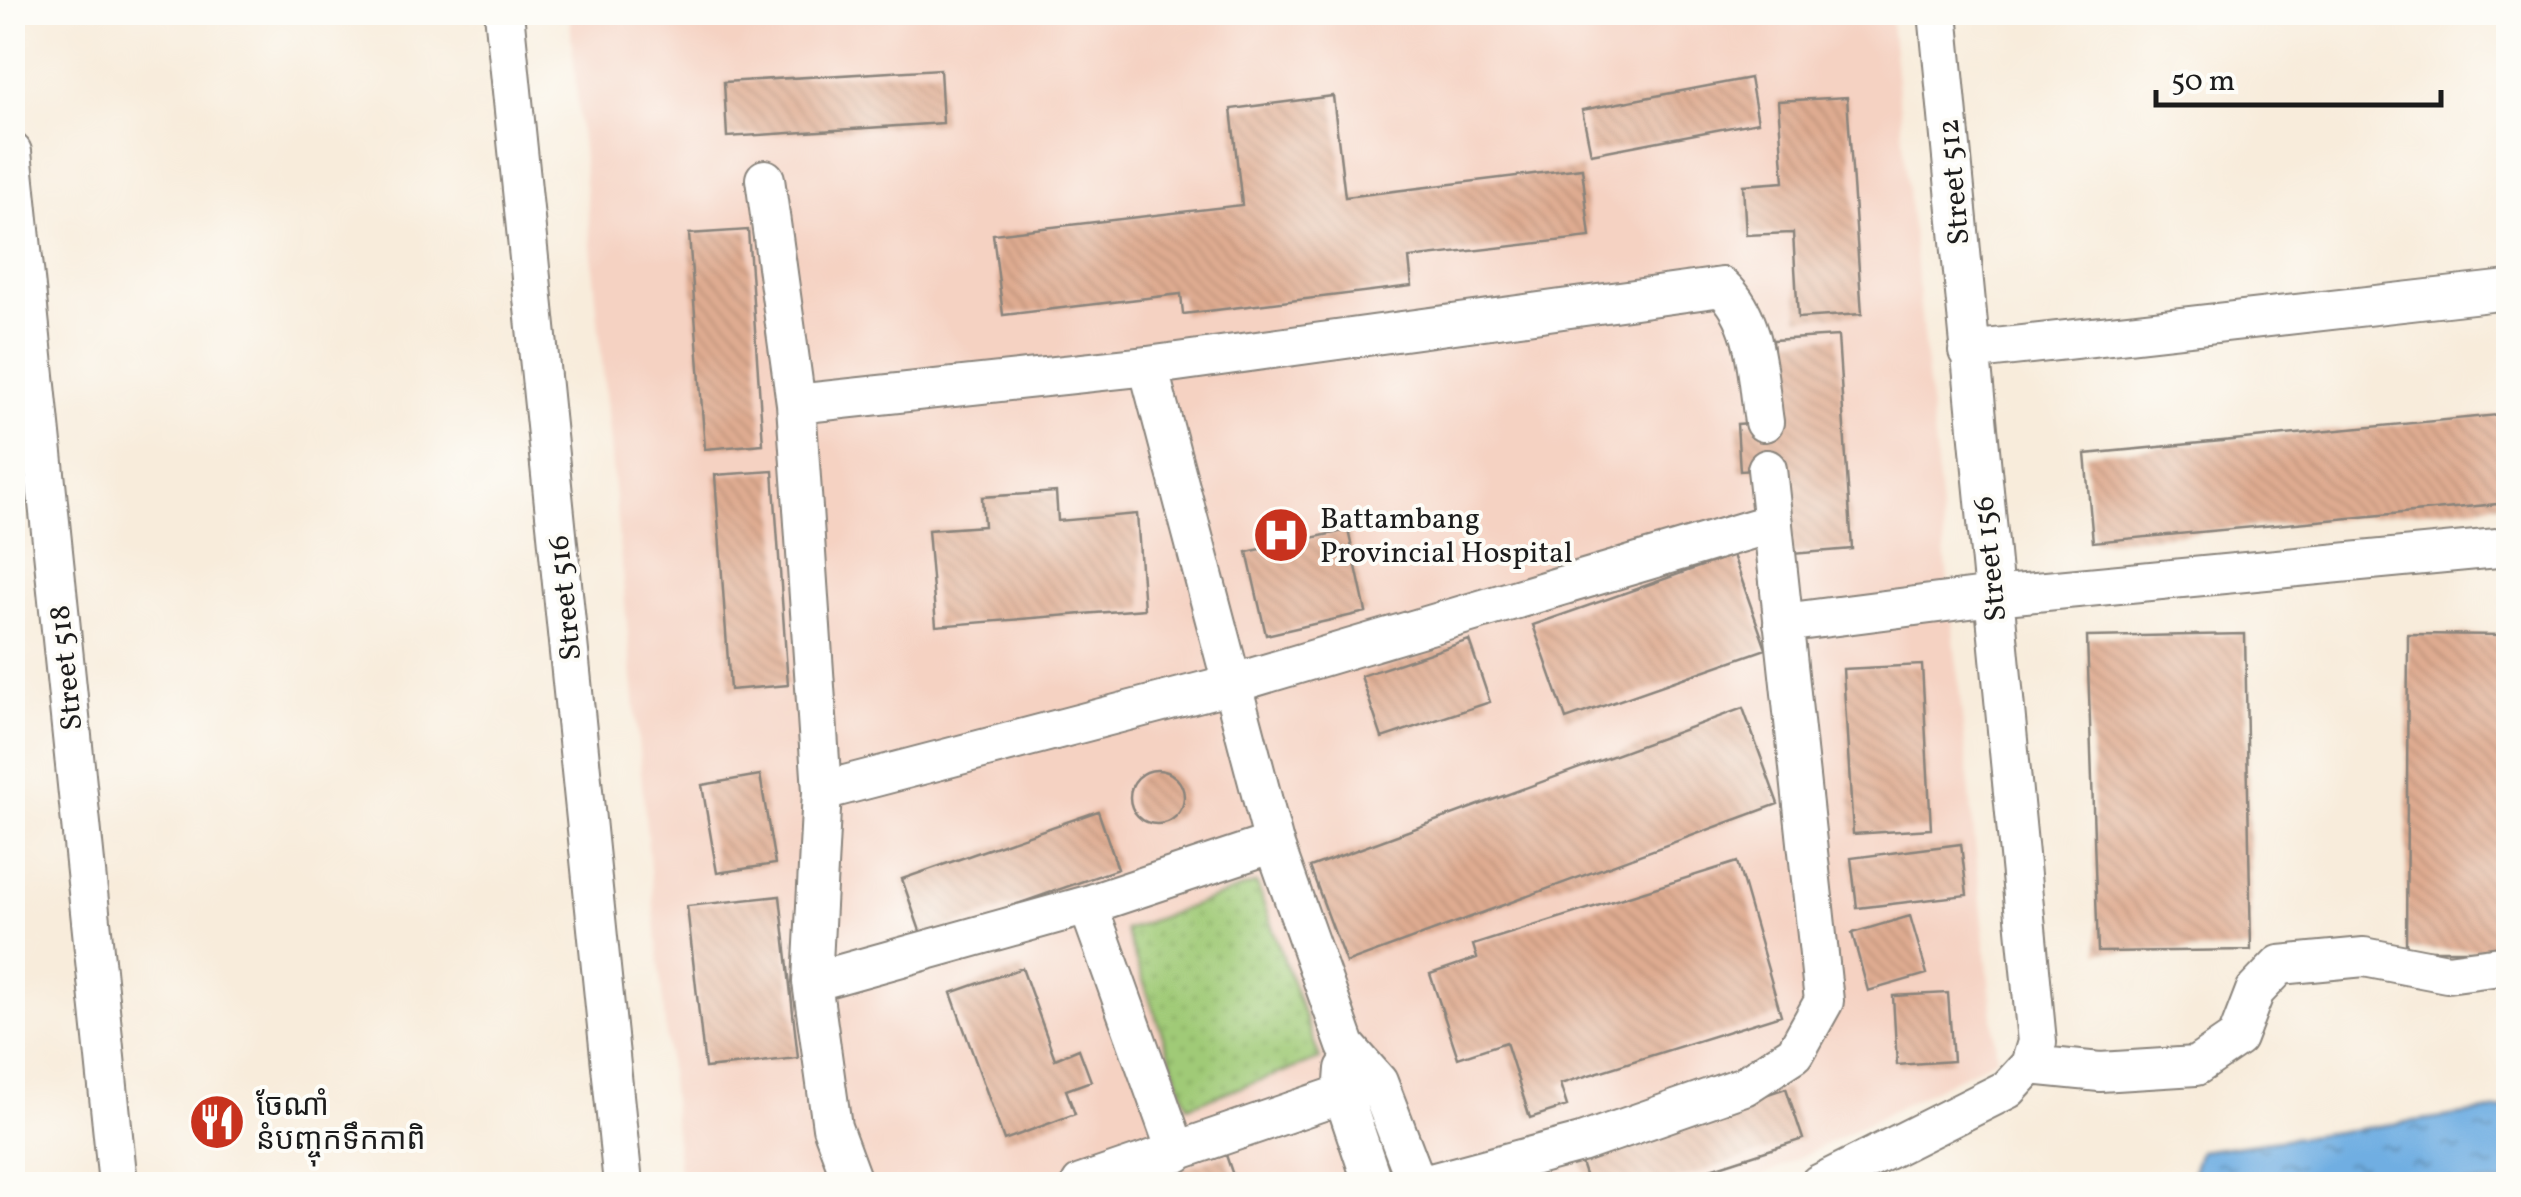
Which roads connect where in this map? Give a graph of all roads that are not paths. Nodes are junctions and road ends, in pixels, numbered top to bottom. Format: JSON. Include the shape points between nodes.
{"nodes":[{"id":1,"x":504,"y":12,"type":"edge"},
{"id":2,"x":1938,"y":12,"type":"edge"},
{"id":3,"x":12,"y":152,"type":"edge"},
{"id":4,"x":766,"y":179,"type":"dead end"},
{"id":5,"x":2508,"y":290,"type":"edge"},
{"id":6,"x":1968,"y":351,"type":"junction"},
{"id":7,"x":1148,"y":366,"type":"junction"},
{"id":8,"x":796,"y":404,"type":"junction"},
{"id":9,"x":1764,"y":422,"type":"dead end"},
{"id":10,"x":1767,"y":469,"type":"dead end"},
{"id":11,"x":1772,"y":523,"type":"junction"},
{"id":12,"x":2508,"y":547,"type":"edge"},
{"id":13,"x":1993,"y":596,"type":"junction"},
{"id":14,"x":1783,"y":623,"type":"junction"},
{"id":15,"x":1231,"y":684,"type":"junction"},
{"id":16,"x":822,"y":791,"type":"junction"},
{"id":17,"x":1274,"y":842,"type":"junction"},
{"id":18,"x":1088,"y":906,"type":"junction"},
{"id":19,"x":2508,"y":964,"type":"edge"},
{"id":20,"x":812,"y":982,"type":"junction"},
{"id":21,"x":2030,"y":1066,"type":"junction"},
{"id":22,"x":1361,"y":1088,"type":"junction"},
{"id":23,"x":1176,"y":1153,"type":"junction"},
{"id":24,"x":118,"y":1184,"type":"edge"},
{"id":25,"x":623,"y":1184,"type":"edge"},
{"id":26,"x":853,"y":1184,"type":"edge"},
{"id":27,"x":1080,"y":1184,"type":"edge"},
{"id":28,"x":1373,"y":1184,"type":"edge"},
{"id":29,"x":1418,"y":1184,"type":"edge"},
{"id":30,"x":1427,"y":1184,"type":"edge"},
{"id":31,"x":1819,"y":1184,"type":"edge"}],
"edges":[{"from":1,"to":25,"type":"street","name":"Street 516"},
{"from":2,"to":6,"type":"street","name":"Street 512"},
{"from":3,"to":24,"type":"street","name":"Street 518"},
{"from":4,"to":8,"type":"street"},
{"from":5,"to":6,"type":"street"},
{"from":6,"to":13,"type":"street","name":"Street 156"},
{"from":7,"to":8,"type":"street"},
{"from":7,"to":9,"type":"street","via":[[1722,288],[1740,304],[1750,335]]},
{"from":7,"to":15,"type":"street"},
{"from":8,"to":16,"type":"street"},
{"from":10,"to":11,"type":"street"},
{"from":11,"to":14,"type":"street"},
{"from":11,"to":15,"type":"street"},
{"from":12,"to":13,"type":"street"},
{"from":13,"to":14,"type":"street"},
{"from":13,"to":21,"type":"street","name":"Street 156","via":[[2038,1042]]},
{"from":14,"to":30,"type":"street","via":[[1824,1001],[1795,1053],[1744,1086],[1581,1142]]},
{"from":15,"to":16,"type":"street"},
{"from":15,"to":17,"type":"street"},
{"from":16,"to":20,"type":"street"},
{"from":17,"to":18,"type":"street"},
{"from":17,"to":22,"type":"street"},
{"from":18,"to":20,"type":"street"},
{"from":18,"to":23,"type":"street"},
{"from":19,"to":21,"type":"street","via":[[2447,973],[2364,957],[2280,964],[2255,991],[2236,1038],[2196,1066],[2100,1072]]},
{"from":20,"to":26,"type":"street","via":[[832,1127]]},
{"from":21,"to":31,"type":"street","via":[[2008,1089]]},
{"from":22,"to":23,"type":"street"},
{"from":22,"to":28,"type":"street"},
{"from":22,"to":29,"type":"street"},
{"from":23,"to":27,"type":"street"}]}
